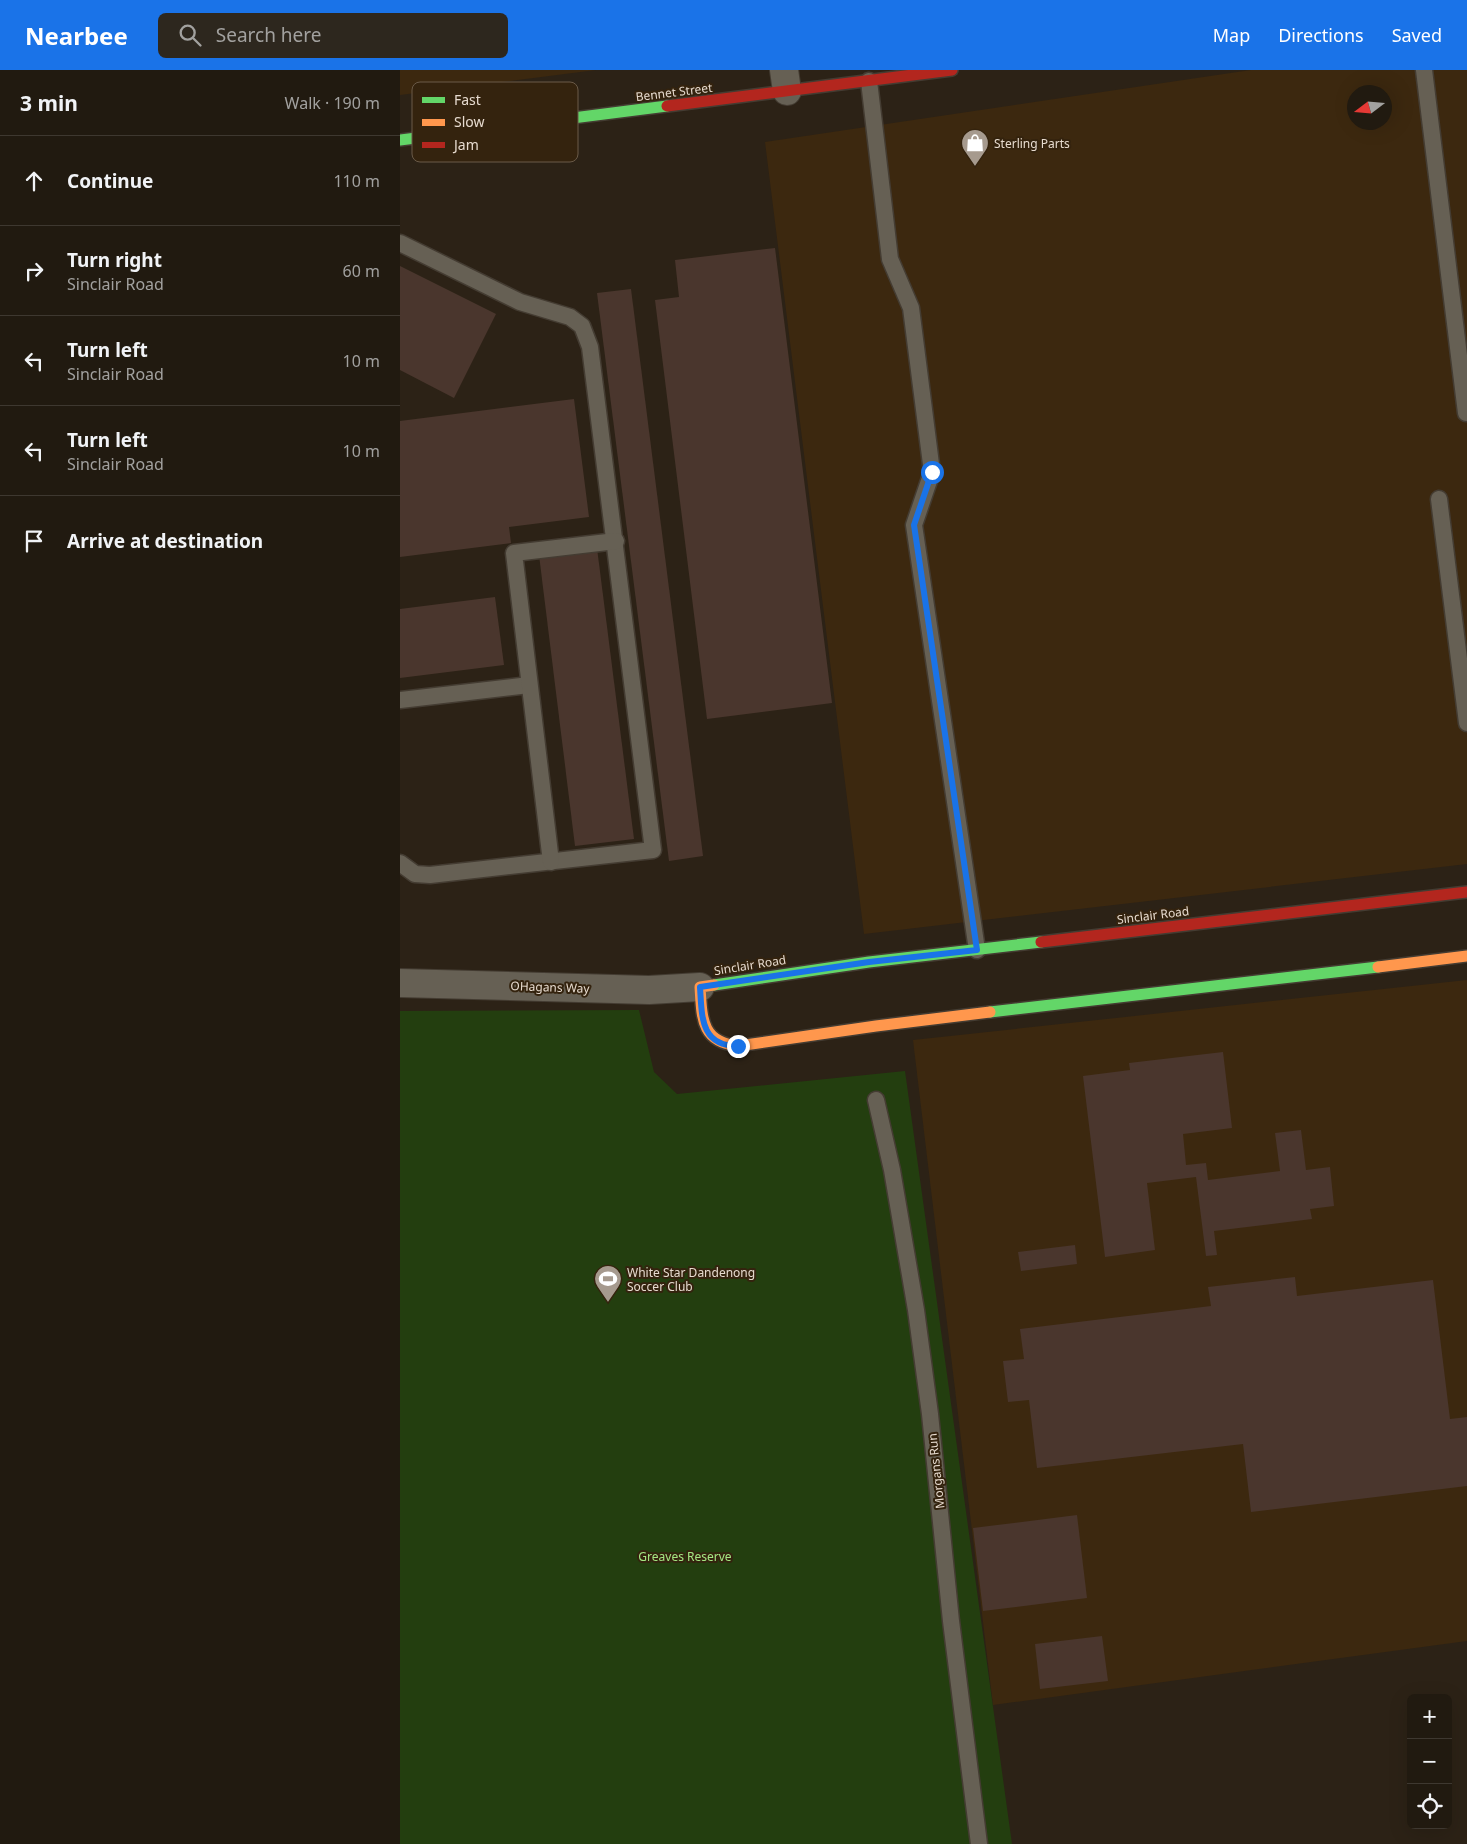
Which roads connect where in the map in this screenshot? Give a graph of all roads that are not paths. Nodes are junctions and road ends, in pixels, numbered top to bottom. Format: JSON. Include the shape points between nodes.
{"nodes":[{"id":1,"x":952,"y":70,"type":"edge"},
{"id":2,"x":1424,"y":70,"type":"edge"},
{"id":3,"x":786,"y":80,"type":"edge"},
{"id":4,"x":869,"y":81,"type":"junction"},
{"id":5,"x":578,"y":112,"type":"edge"},
{"id":6,"x":400,"y":242,"type":"edge"},
{"id":7,"x":1466,"y":414,"type":"edge"},
{"id":8,"x":1439,"y":499,"type":"dead end"},
{"id":9,"x":616,"y":541,"type":"junction"},
{"id":10,"x":529,"y":685,"type":"junction"},
{"id":11,"x":400,"y":700,"type":"edge"},
{"id":12,"x":1467,"y":722,"type":"edge"},
{"id":13,"x":551,"y":862,"type":"junction"},
{"id":14,"x":400,"y":863,"type":"edge"},
{"id":15,"x":1467,"y":892,"type":"edge"},
{"id":16,"x":977,"y":950,"type":"junction"},
{"id":17,"x":1467,"y":956,"type":"edge"},
{"id":18,"x":400,"y":983,"type":"edge"},
{"id":19,"x":700,"y":987,"type":"junction"},
{"id":20,"x":876,"y":1100,"type":"dead end"},
{"id":21,"x":979,"y":1844,"type":"edge"}],
"edges":[{"from":1,"to":4,"type":"street","name":"Bennet Street"},
{"from":2,"to":7,"type":"lane"},
{"from":3,"to":4,"type":"street","name":"Bennet Street"},
{"from":3,"to":5,"type":"street","name":"Bennet Street"},
{"from":4,"to":16,"type":"lane","via":[[890,258],[911,308],[932,472],[914,525]]},
{"from":6,"to":9,"type":"lane","via":[[504,294],[570,317],[582,326],[590,347]]},
{"from":8,"to":12,"type":"lane"},
{"from":9,"to":10,"type":"lane","via":[[514,553]]},
{"from":9,"to":13,"type":"lane","via":[[653,850]]},
{"from":10,"to":11,"type":"lane"},
{"from":10,"to":13,"type":"lane"},
{"from":13,"to":14,"type":"lane","via":[[430,875],[415,874]]},
{"from":15,"to":16,"type":"street","name":"Sinclair Road"},
{"from":16,"to":19,"type":"street","name":"Sinclair Road"},
{"from":17,"to":19,"type":"street","name":"Sinclair Road","via":[[886,1025],[738,1046],[720,1044],[708,1033],[703,1021]]},
{"from":18,"to":19,"type":"street","name":"OHagans Way","via":[[644,990]]},
{"from":20,"to":21,"type":"lane","name":"Morgans Run","via":[[892,1170],[916,1310]]}]}
